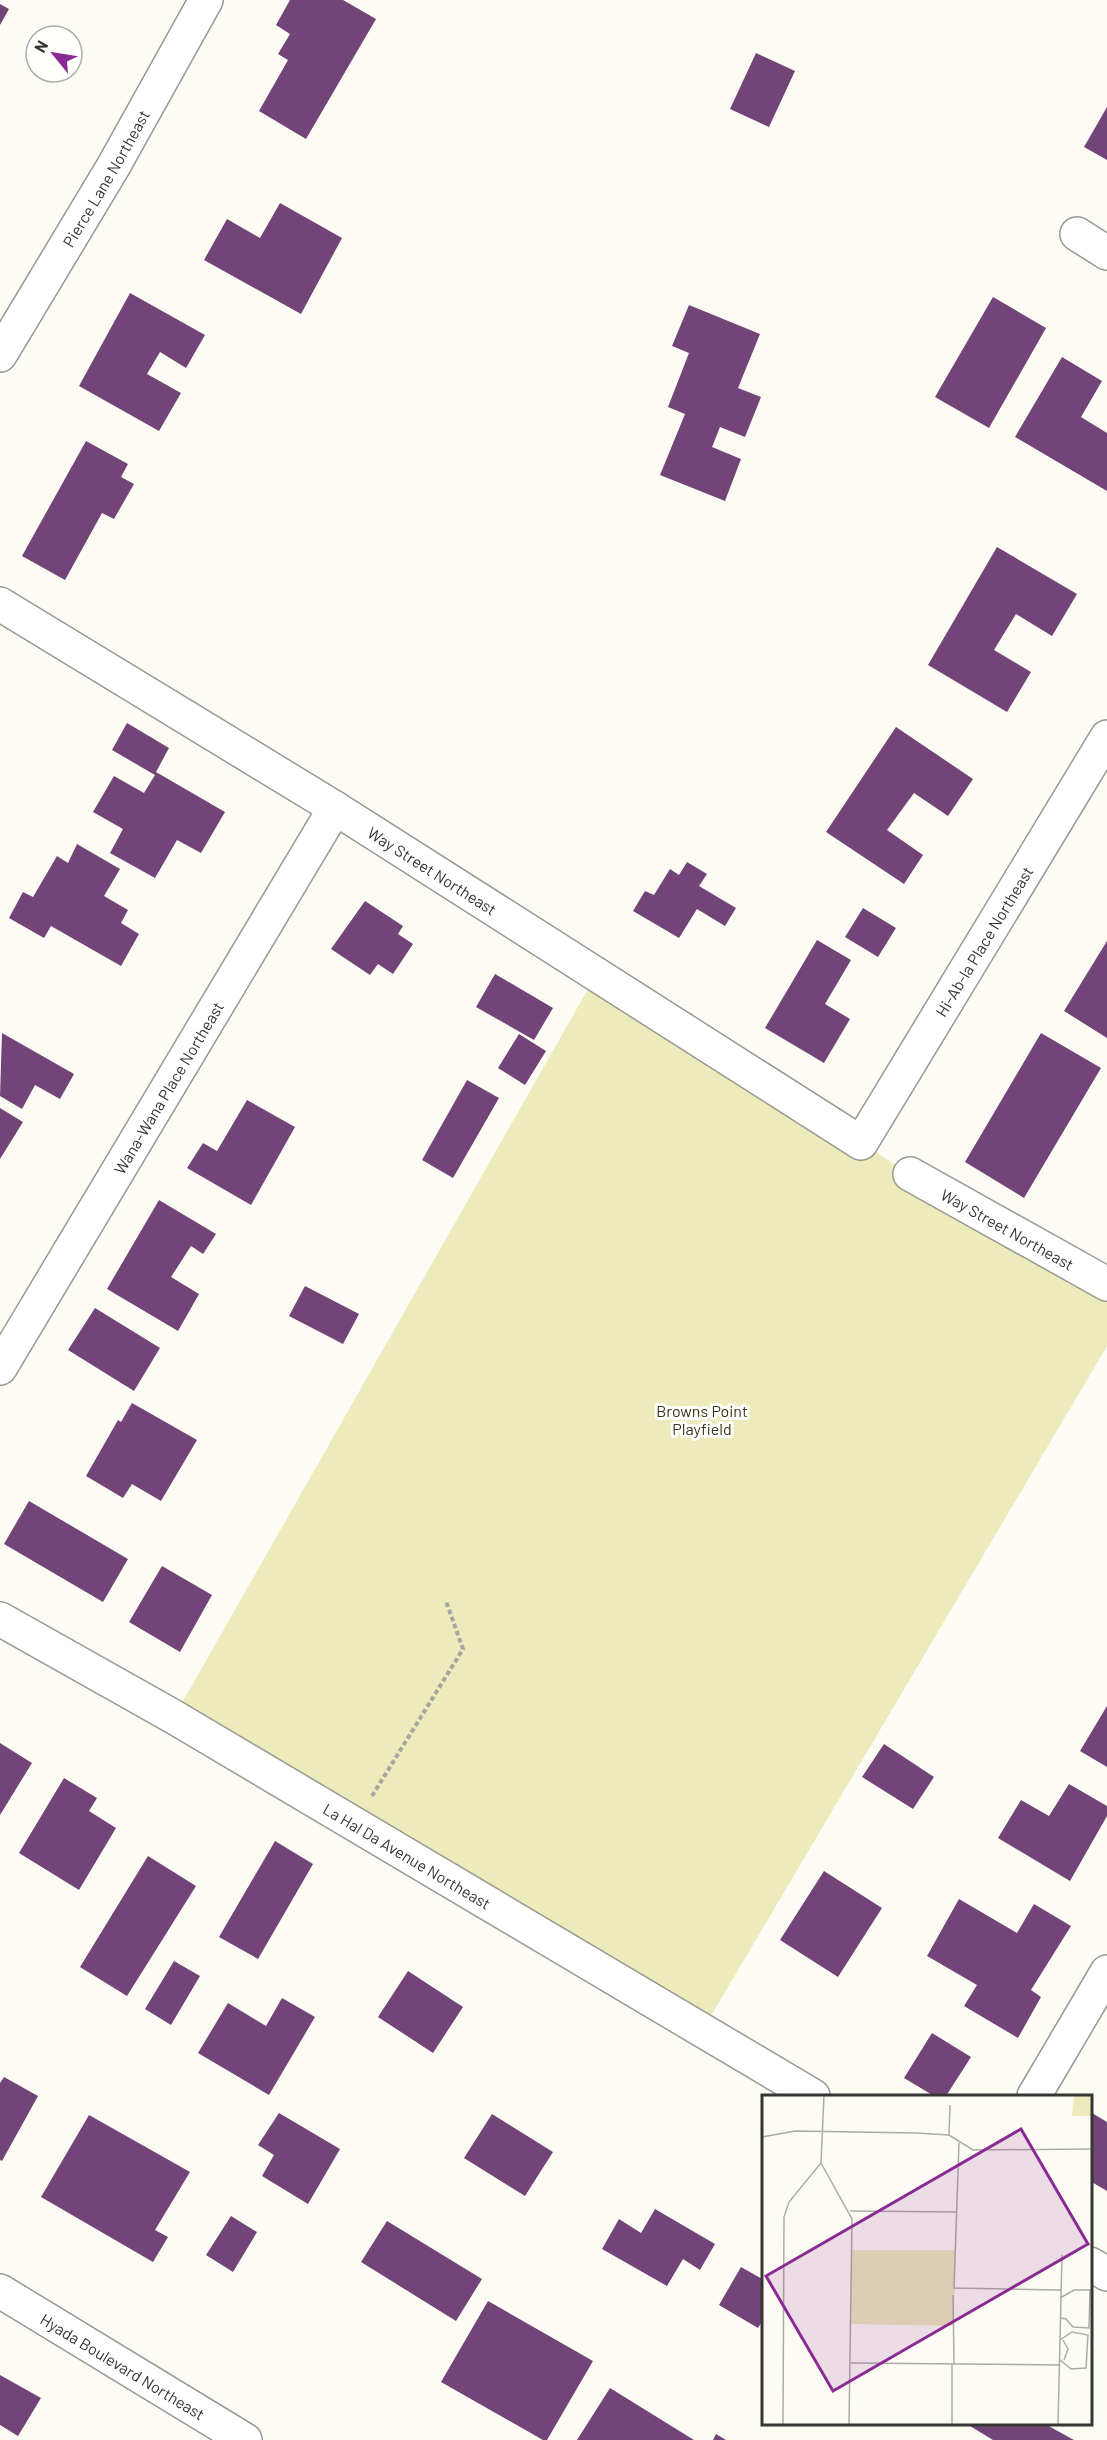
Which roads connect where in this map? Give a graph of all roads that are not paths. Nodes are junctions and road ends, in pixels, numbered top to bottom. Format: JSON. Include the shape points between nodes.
{"nodes":[{"id":1,"x":206,"y":0,"type":"edge"},
{"id":2,"x":1077,"y":234,"type":"dead end"},
{"id":3,"x":1107,"y":253,"type":"edge"},
{"id":4,"x":0,"y":355,"type":"edge"},
{"id":5,"x":0,"y":604,"type":"edge"},
{"id":6,"x":1107,"y":737,"type":"edge"},
{"id":7,"x":335,"y":808,"type":"junction"},
{"id":8,"x":861,"y":1143,"type":"joint"},
{"id":9,"x":910,"y":1174,"type":"dead end"},
{"id":10,"x":1107,"y":1284,"type":"edge"},
{"id":11,"x":0,"y":1368,"type":"edge"},
{"id":12,"x":0,"y":1619,"type":"edge"},
{"id":13,"x":1107,"y":1972,"type":"edge"},
{"id":14,"x":810,"y":2095,"type":"edge"},
{"id":15,"x":1035,"y":2095,"type":"edge"},
{"id":16,"x":1092,"y":2265,"type":"edge"},
{"id":17,"x":1107,"y":2274,"type":"edge"},
{"id":18,"x":0,"y":2291,"type":"edge"},
{"id":19,"x":245,"y":2440,"type":"edge"}],
"edges":[{"from":1,"to":4,"type":"street","name":"Pierce Lane Northeast","via":[[113,167]]},
{"from":2,"to":3,"type":"street"},
{"from":5,"to":7,"type":"street","name":"Way Street Northeast"},
{"from":6,"to":8,"type":"street","name":"Hi-Ab-la Place Northeast"},
{"from":7,"to":8,"type":"street","name":"Way Street Northeast"},
{"from":7,"to":11,"type":"street","name":"Wana-Wana Place Northeast"},
{"from":9,"to":10,"type":"street","name":"Way Street Northeast"},
{"from":12,"to":14,"type":"street","name":"La Hal Da Avenue Northeast","via":[[174,1717]]},
{"from":13,"to":15,"type":"street"},
{"from":16,"to":17,"type":"street"},
{"from":18,"to":19,"type":"street","name":"Hyada Boulevard Northeast"}]}
